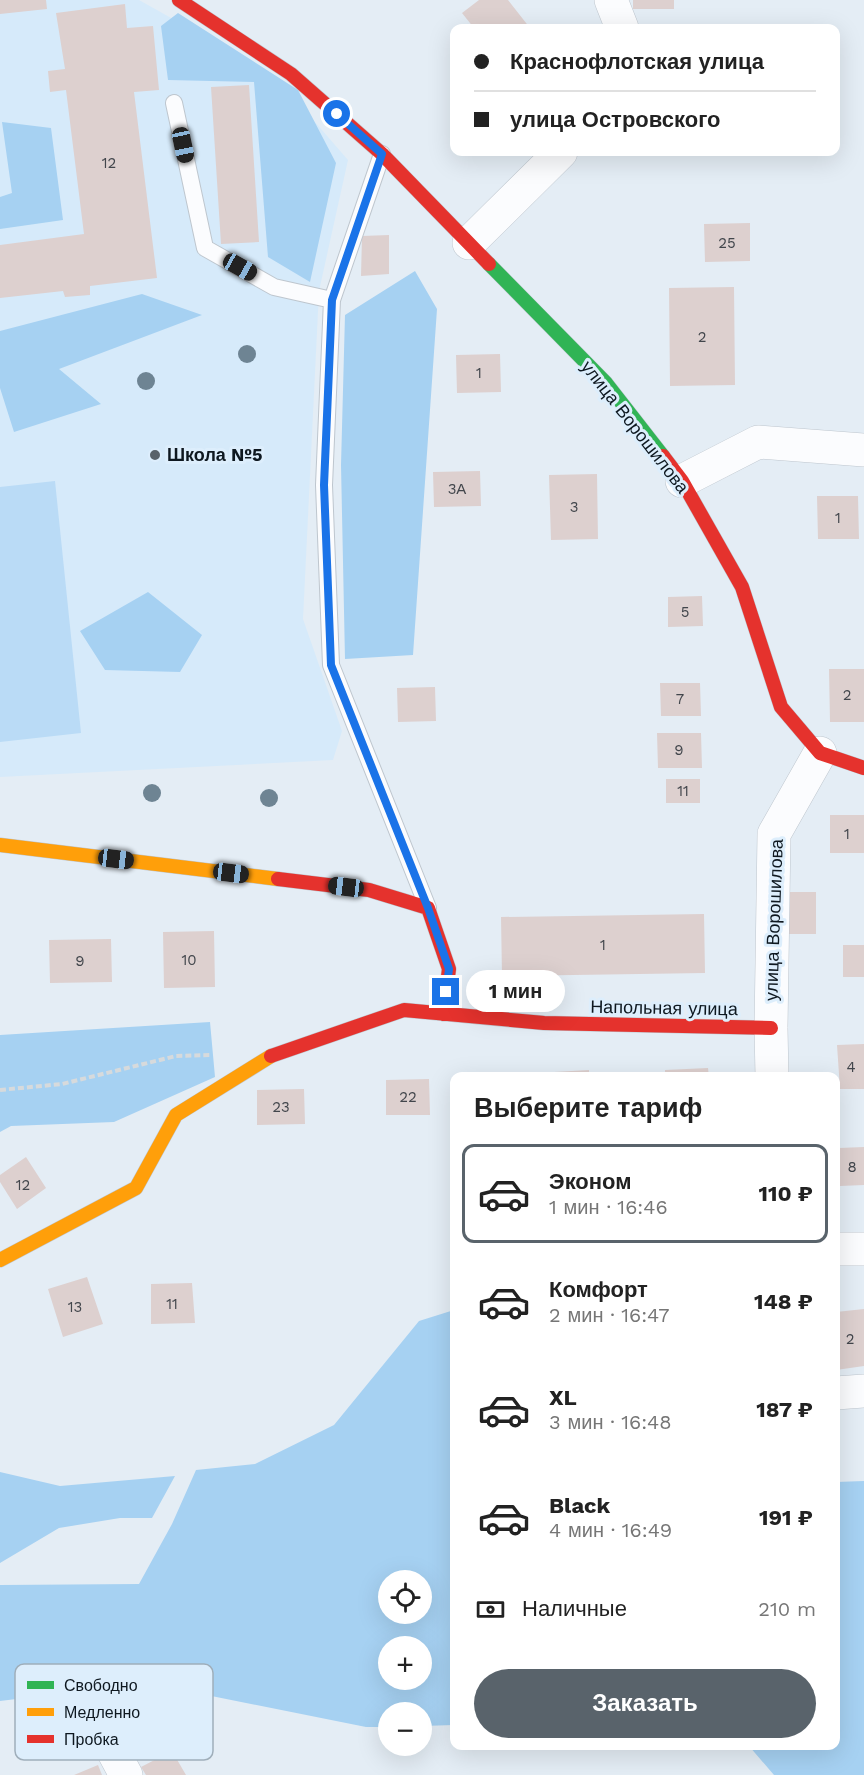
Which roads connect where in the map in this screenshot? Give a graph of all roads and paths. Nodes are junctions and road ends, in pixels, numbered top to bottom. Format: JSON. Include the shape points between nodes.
{"nodes":[{"id":1,"x":179,"y":0,"type":"edge"},
{"id":2,"x":610,"y":0,"type":"edge"},
{"id":3,"x":620,"y":24,"type":"edge"},
{"id":4,"x":174,"y":103,"type":"dead end"},
{"id":5,"x":382,"y":154,"type":"junction"},
{"id":6,"x":557,"y":156,"type":"edge"},
{"id":7,"x":469,"y":243,"type":"junction"},
{"id":8,"x":332,"y":300,"type":"junction"},
{"id":9,"x":864,"y":450,"type":"edge"},
{"id":10,"x":682,"y":481,"type":"junction"},
{"id":11,"x":819,"y":753,"type":"junction"},
{"id":12,"x":864,"y":768,"type":"edge"},
{"id":13,"x":0,"y":844,"type":"edge"},
{"id":14,"x":428,"y":908,"type":"junction"},
{"id":15,"x":443,"y":1014,"type":"junction"},
{"id":16,"x":771,"y":1028,"type":"junction"},
{"id":17,"x":221,"y":1054,"type":"dead end"},
{"id":18,"x":772,"y":1072,"type":"edge"},
{"id":19,"x":0,"y":1090,"type":"edge"},
{"id":20,"x":840,"y":1249,"type":"edge"},
{"id":21,"x":864,"y":1249,"type":"edge"},
{"id":22,"x":0,"y":1260,"type":"edge"},
{"id":23,"x":864,"y":1391,"type":"edge"},
{"id":24,"x":840,"y":1393,"type":"edge"}],
"edges":[{"from":1,"to":5,"type":"street","name":"улица Ворошилова","via":[[291,74]]},
{"from":2,"to":3,"type":"street"},
{"from":4,"to":8,"type":"lane","via":[[205,248],[274,286]]},
{"from":5,"to":7,"type":"street","name":"улица Ворошилова"},
{"from":5,"to":8,"type":"lane"},
{"from":6,"to":7,"type":"street"},
{"from":7,"to":10,"type":"street","name":"улица Ворошилова","via":[[606,383]]},
{"from":8,"to":14,"type":"lane","via":[[324,485],[331,665]]},
{"from":9,"to":10,"type":"street","via":[[758,442]]},
{"from":10,"to":11,"type":"street","name":"улица Ворошилова","via":[[742,587],[781,707]]},
{"from":11,"to":12,"type":"street"},
{"from":11,"to":16,"type":"street","name":"улица Ворошилова","via":[[774,834]]},
{"from":13,"to":14,"type":"street","via":[[369,890]]},
{"from":14,"to":15,"type":"street","via":[[449,969]]},
{"from":15,"to":16,"type":"street","name":"Напольная улица","via":[[544,1023]]},
{"from":15,"to":22,"type":"street","name":"Напольная улица","via":[[404,1010],[277,1052],[176,1115],[136,1188]]},
{"from":16,"to":18,"type":"street","name":"улица Ворошилова"},
{"from":17,"to":19,"type":"path","via":[[176,1056],[62,1084]]},
{"from":20,"to":21,"type":"street"},
{"from":23,"to":24,"type":"street"}]}
